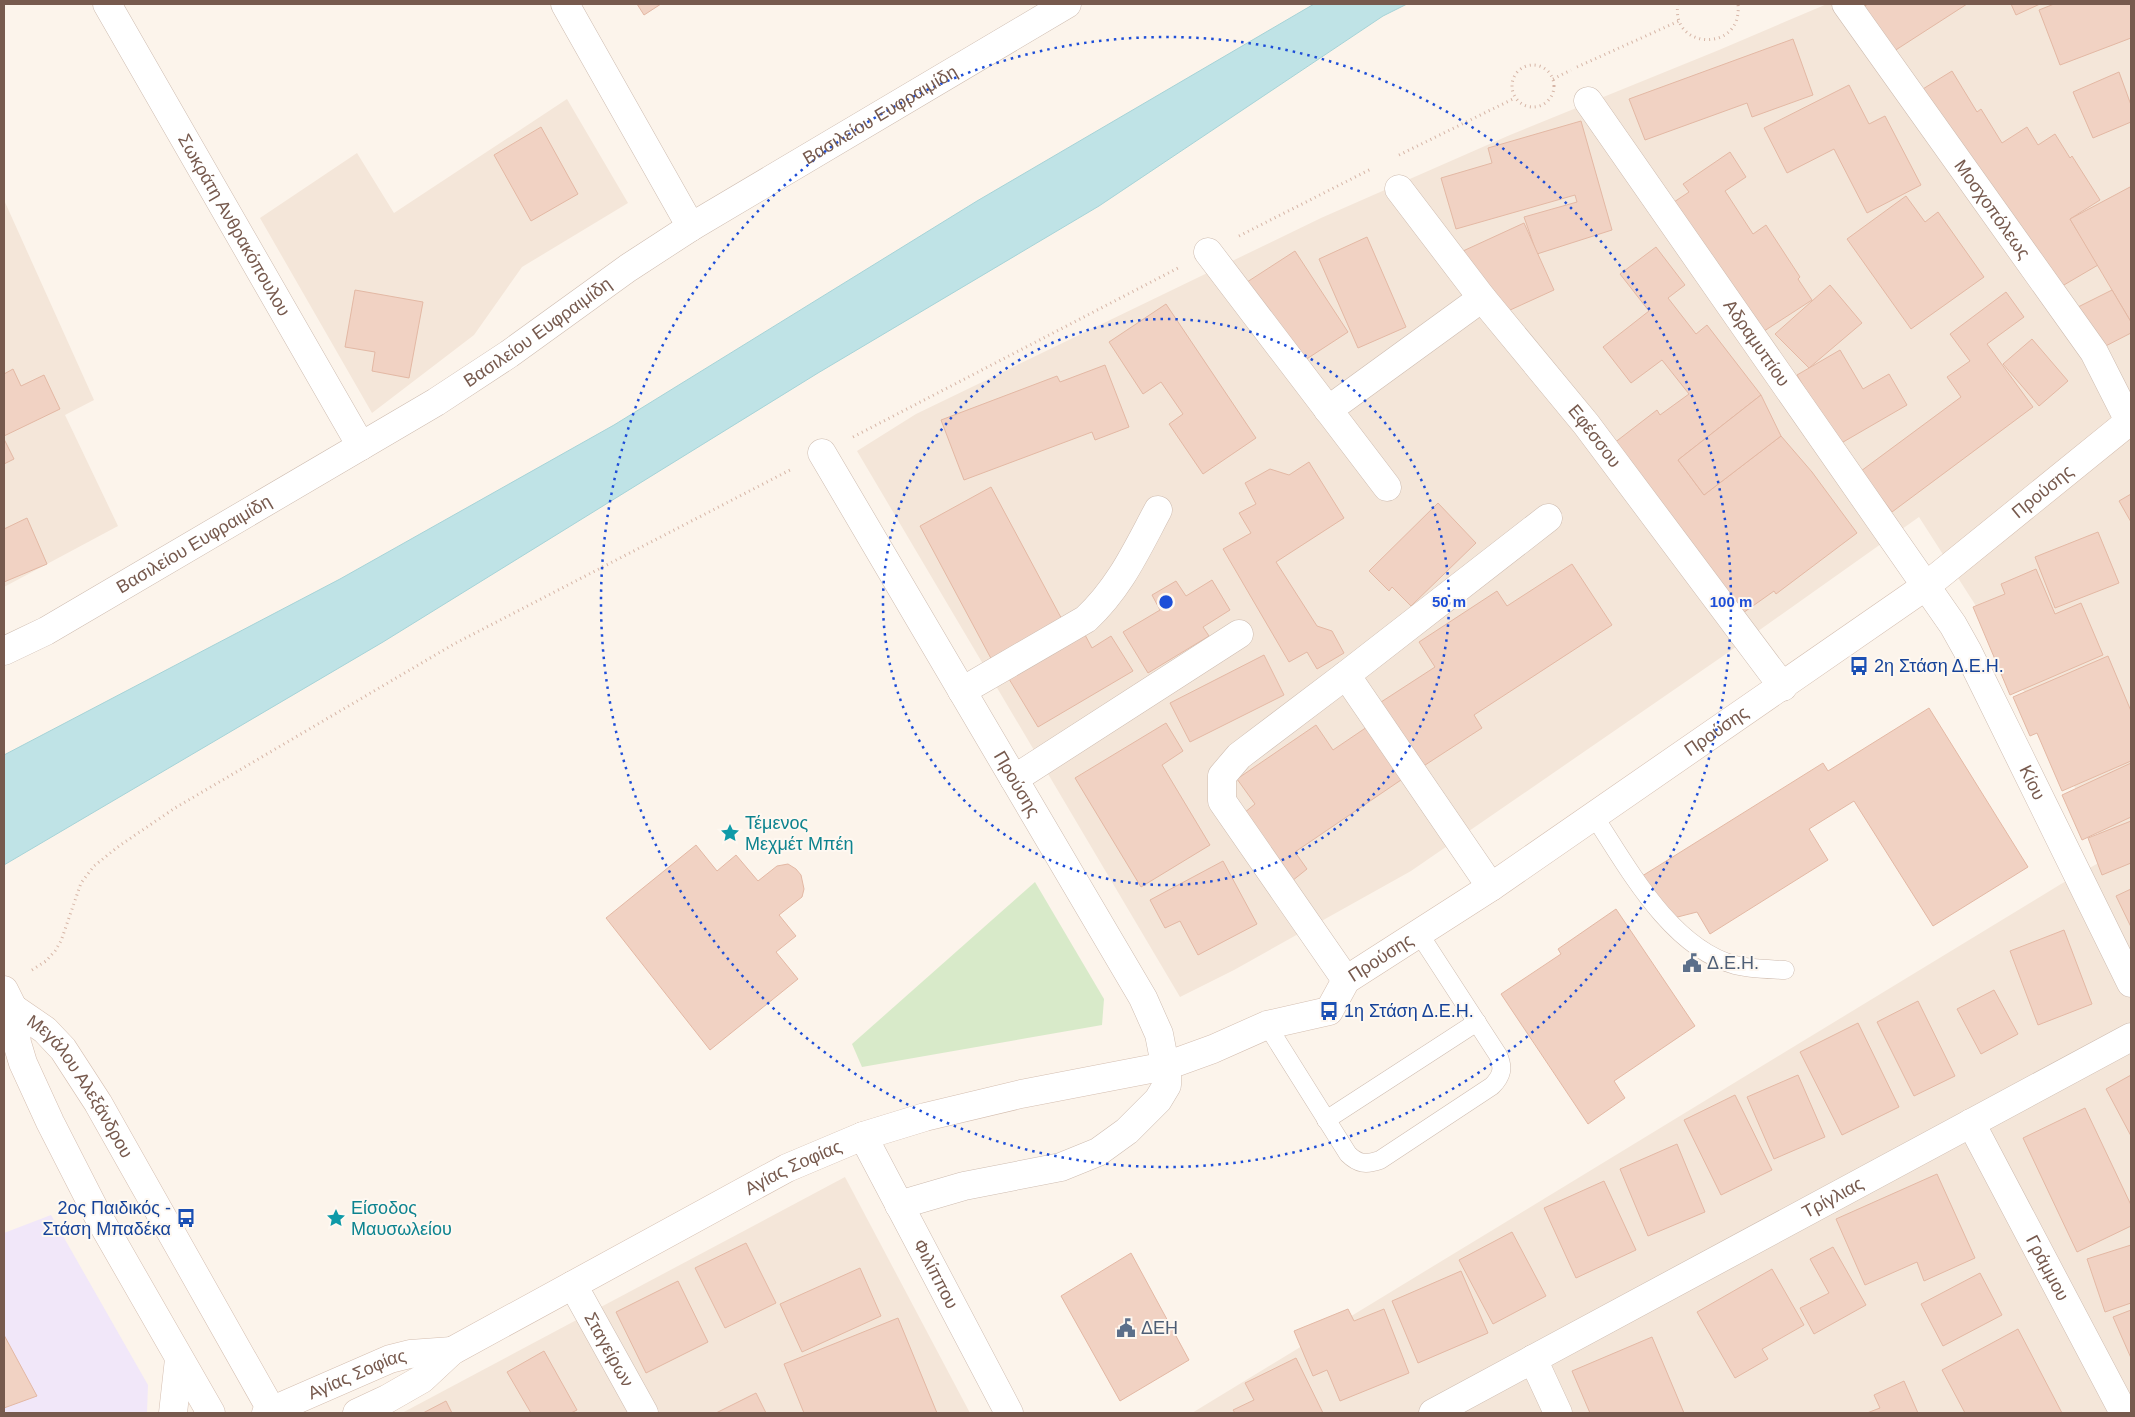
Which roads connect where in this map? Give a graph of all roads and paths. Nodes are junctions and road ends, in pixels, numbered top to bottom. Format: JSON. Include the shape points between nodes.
{"nodes":[{"id":1,"x":107,"y":4,"type":"edge"},
{"id":2,"x":565,"y":4,"type":"edge"},
{"id":3,"x":1066,"y":4,"type":"edge"},
{"id":4,"x":1678,"y":4,"type":"edge"},
{"id":5,"x":1738,"y":4,"type":"edge"},
{"id":6,"x":1846,"y":4,"type":"edge"},
{"id":7,"x":1679,"y":21,"type":"junction"},
{"id":8,"x":1553,"y":79,"type":"junction"},
{"id":9,"x":1515,"y":98,"type":"junction"},
{"id":10,"x":1588,"y":101,"type":"dead end"},
{"id":11,"x":1397,"y":156,"type":"dead end"},
{"id":12,"x":1380,"y":165,"type":"dead end"},
{"id":13,"x":1399,"y":189,"type":"dead end"},
{"id":14,"x":692,"y":227,"type":"junction"},
{"id":15,"x":1208,"y":252,"type":"junction"},
{"id":16,"x":1482,"y":298,"type":"junction"},
{"id":17,"x":1328,"y":410,"type":"junction"},
{"id":18,"x":2130,"y":421,"type":"edge"},
{"id":19,"x":361,"y":446,"type":"junction"},
{"id":20,"x":822,"y":453,"type":"junction"},
{"id":21,"x":1387,"y":487,"type":"dead end"},
{"id":22,"x":1158,"y":510,"type":"dead end"},
{"id":23,"x":1548,"y":518,"type":"dead end"},
{"id":24,"x":1926,"y":586,"type":"junction"},
{"id":25,"x":1239,"y":634,"type":"dead end"},
{"id":26,"x":4,"y":651,"type":"edge"},
{"id":27,"x":1346,"y":675,"type":"junction"},
{"id":28,"x":1783,"y":687,"type":"junction"},
{"id":29,"x":962,"y":691,"type":"junction"},
{"id":30,"x":1014,"y":779,"type":"junction"},
{"id":31,"x":1594,"y":816,"type":"junction"},
{"id":32,"x":1490,"y":887,"type":"junction"},
{"id":33,"x":1420,"y":934,"type":"junction"},
{"id":34,"x":1785,"y":970,"type":"dead end"},
{"id":35,"x":27,"y":972,"type":"dead end"},
{"id":36,"x":1346,"y":980,"type":"junction"},
{"id":37,"x":2131,"y":983,"type":"edge"},
{"id":38,"x":8,"y":999,"type":"edge"},
{"id":39,"x":1477,"y":1022,"type":"junction"},
{"id":40,"x":1267,"y":1025,"type":"junction"},
{"id":41,"x":2131,"y":1037,"type":"edge"},
{"id":42,"x":1166,"y":1066,"type":"junction"},
{"id":43,"x":1326,"y":1120,"type":"junction"},
{"id":44,"x":1971,"y":1124,"type":"junction"},
{"id":45,"x":863,"y":1136,"type":"junction"},
{"id":46,"x":900,"y":1205,"type":"junction"},
{"id":47,"x":573,"y":1285,"type":"junction"},
{"id":48,"x":452,"y":1350,"type":"junction"},
{"id":49,"x":179,"y":1359,"type":"junction"},
{"id":50,"x":1533,"y":1359,"type":"junction"},
{"id":51,"x":270,"y":1412,"type":"edge"},
{"id":52,"x":173,"y":1413,"type":"edge"},
{"id":53,"x":211,"y":1413,"type":"edge"},
{"id":54,"x":356,"y":1413,"type":"edge"},
{"id":55,"x":644,"y":1413,"type":"edge"},
{"id":56,"x":1009,"y":1413,"type":"edge"},
{"id":57,"x":1433,"y":1413,"type":"edge"},
{"id":58,"x":1558,"y":1413,"type":"edge"},
{"id":59,"x":2124,"y":1413,"type":"edge"}],
"edges":[{"from":1,"to":19,"type":"street","name":"Σωκράτη Ανθρακόπουλου"},
{"from":2,"to":14,"type":"street"},
{"from":3,"to":14,"type":"street","name":"Βασιλείου Ευφραιμίδη"},
{"from":4,"to":7,"type":"path"},
{"from":5,"to":7,"type":"path","via":[[1735,24],[1721,38],[1711,40],[1692,36]]},
{"from":6,"to":18,"type":"street","name":"Μοσχοπόλεως","via":[[2094,352]]},
{"from":7,"to":8,"type":"path"},
{"from":8,"to":9,"type":"path","via":[[1552,96],[1543,106],[1529,108]]},
{"from":8,"to":9,"type":"path","via":[[1541,66],[1526,66],[1515,74],[1512,81]]},
{"from":9,"to":11,"type":"path"},
{"from":10,"to":24,"type":"street","name":"Αδραμυττίου"},
{"from":12,"to":15,"type":"path"},
{"from":13,"to":16,"type":"street","name":"Εφέσσου"},
{"from":14,"to":19,"type":"street","name":"Βασιλείου Ευφραιμίδη","via":[[628,268],[501,359]]},
{"from":15,"to":17,"type":"street"},
{"from":15,"to":20,"type":"path"},
{"from":16,"to":17,"type":"street"},
{"from":16,"to":28,"type":"street","name":"Εφέσσου","via":[[1586,424]]},
{"from":17,"to":21,"type":"street"},
{"from":18,"to":24,"type":"street","name":"Προύσης"},
{"from":19,"to":26,"type":"street","name":"Βασιλείου Ευφραιμίδη","via":[[46,631]]},
{"from":20,"to":29,"type":"street","name":"Προύσης"},
{"from":20,"to":35,"type":"path","via":[[454,644],[175,808],[94,866],[81,883],[62,941],[46,961]]},
{"from":22,"to":29,"type":"street","via":[[1119,582],[1086,619]]},
{"from":23,"to":27,"type":"street"},
{"from":24,"to":28,"type":"street","name":"Προύσης"},
{"from":24,"to":37,"type":"street","name":"Κίου","via":[[1967,650]]},
{"from":25,"to":30,"type":"street"},
{"from":27,"to":32,"type":"street"},
{"from":27,"to":36,"type":"street","via":[[1239,756],[1222,776],[1222,801]]},
{"from":28,"to":31,"type":"street","name":"Προύσης"},
{"from":29,"to":30,"type":"street","name":"Προύσης"},
{"from":30,"to":42,"type":"street","name":"Προύσης","via":[[1143,998],[1159,1034]]},
{"from":31,"to":32,"type":"street","name":"Προύσης"},
{"from":31,"to":34,"type":"lane","via":[[1666,920],[1706,954],[1736,966]]},
{"from":32,"to":33,"type":"street","name":"Προύσης"},
{"from":33,"to":36,"type":"street","name":"Προύσης"},
{"from":33,"to":39,"type":"lane"},
{"from":36,"to":40,"type":"street","name":"Προύσης","via":[[1329,1011]]},
{"from":38,"to":49,"type":"street","name":"Μεγάλου Αλεξάνδρου","via":[[23,1063],[50,1122],[98,1216]]},
{"from":38,"to":51,"type":"street","name":"Μεγάλου Αλεξάνδρου","via":[[63,1049],[98,1103]]},
{"from":39,"to":43,"type":"lane"},
{"from":39,"to":43,"type":"lane","via":[[1502,1063],[1498,1080],[1380,1160],[1363,1164],[1355,1160]]},
{"from":40,"to":42,"type":"street","name":"Προύσης"},
{"from":40,"to":43,"type":"lane"},
{"from":41,"to":44,"type":"street","name":"Τρίγλιας"},
{"from":42,"to":45,"type":"street","name":"Αγίας Σοφίας","via":[[975,1104]]},
{"from":42,"to":46,"type":"street","via":[[1167,1085],[1158,1100],[1127,1131],[1098,1152],[1062,1167],[980,1182]]},
{"from":44,"to":50,"type":"street","name":"Τρίγλιας"},
{"from":44,"to":59,"type":"street","name":"Γράμμου"},
{"from":45,"to":46,"type":"street","name":"Φιλίππου"},
{"from":45,"to":47,"type":"street","name":"Αγίας Σοφίας","via":[[787,1168]]},
{"from":46,"to":56,"type":"street","name":"Φιλίππου"},
{"from":47,"to":48,"type":"street","name":"Αγίας Σοφίας"},
{"from":47,"to":55,"type":"street","name":"Σταγείρων"},
{"from":48,"to":51,"type":"street","name":"Αγίας Σοφίας","via":[[390,1359]]},
{"from":48,"to":54,"type":"street","name":"Αγίας Σοφίας","via":[[422,1379]]},
{"from":49,"to":52,"type":"street"},
{"from":49,"to":53,"type":"street","name":"Μεγάλου Αλεξάνδρου"},
{"from":50,"to":57,"type":"street","name":"Τρίγλιας"},
{"from":50,"to":58,"type":"street"}]}
